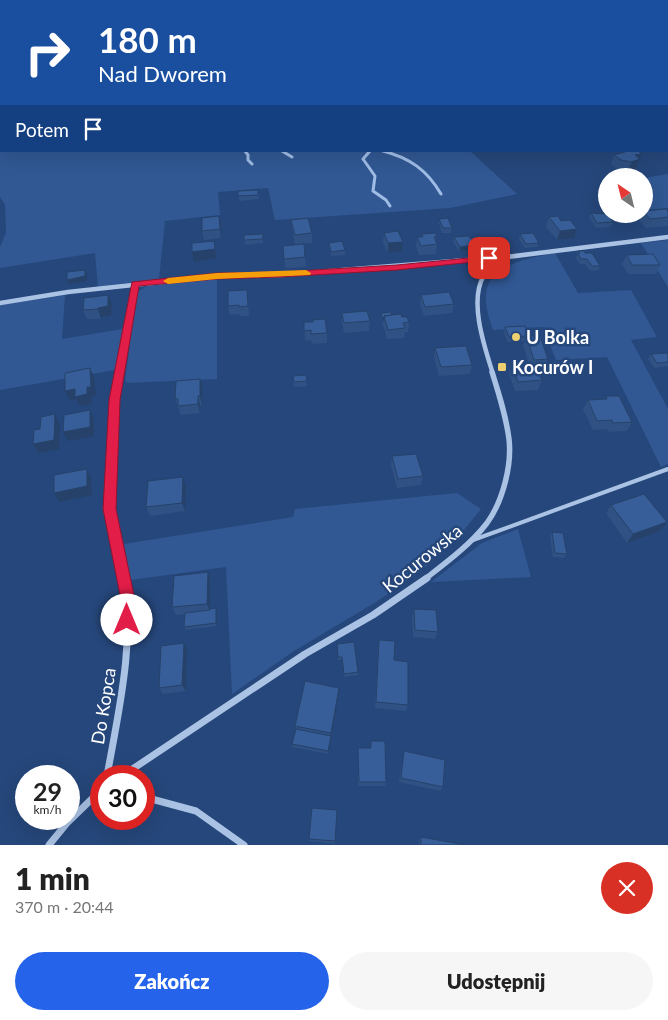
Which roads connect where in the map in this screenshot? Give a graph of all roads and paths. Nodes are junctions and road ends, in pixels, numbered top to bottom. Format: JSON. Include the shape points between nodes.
{"nodes":[{"id":1,"x":668,"y":237,"type":"edge"},
{"id":2,"x":507,"y":257,"type":"junction"},
{"id":3,"x":135,"y":284,"type":"junction"},
{"id":4,"x":0,"y":304,"type":"edge"},
{"id":5,"x":668,"y":469,"type":"edge"},
{"id":6,"x":471,"y":540,"type":"junction"},
{"id":7,"x":109,"y":765,"type":"edge"},
{"id":8,"x":139,"y":765,"type":"edge"},
{"id":9,"x":155,"y":800,"type":"edge"},
{"id":10,"x":90,"y":801,"type":"edge"},
{"id":11,"x":49,"y":845,"type":"edge"},
{"id":12,"x":244,"y":845,"type":"edge"}],
"edges":[{"from":1,"to":2,"type":"street","name":"Kocurowska"},
{"from":2,"to":3,"type":"street"},
{"from":2,"to":6,"type":"street","name":"Kocurowska","via":[[488,269],[481,280],[476,304],[508,432],[508,464],[491,516]]},
{"from":3,"to":4,"type":"street"},
{"from":3,"to":7,"type":"street","name":"Do Kopca","via":[[118,376],[113,425],[109,509],[128,600],[124,679]]},
{"from":5,"to":6,"type":"lane","via":[[574,506]]},
{"from":6,"to":8,"type":"street","name":"Kocurowska","via":[[412,589],[299,658]]},
{"from":9,"to":12,"type":"street","via":[[196,811]]},
{"from":10,"to":11,"type":"street"}]}
